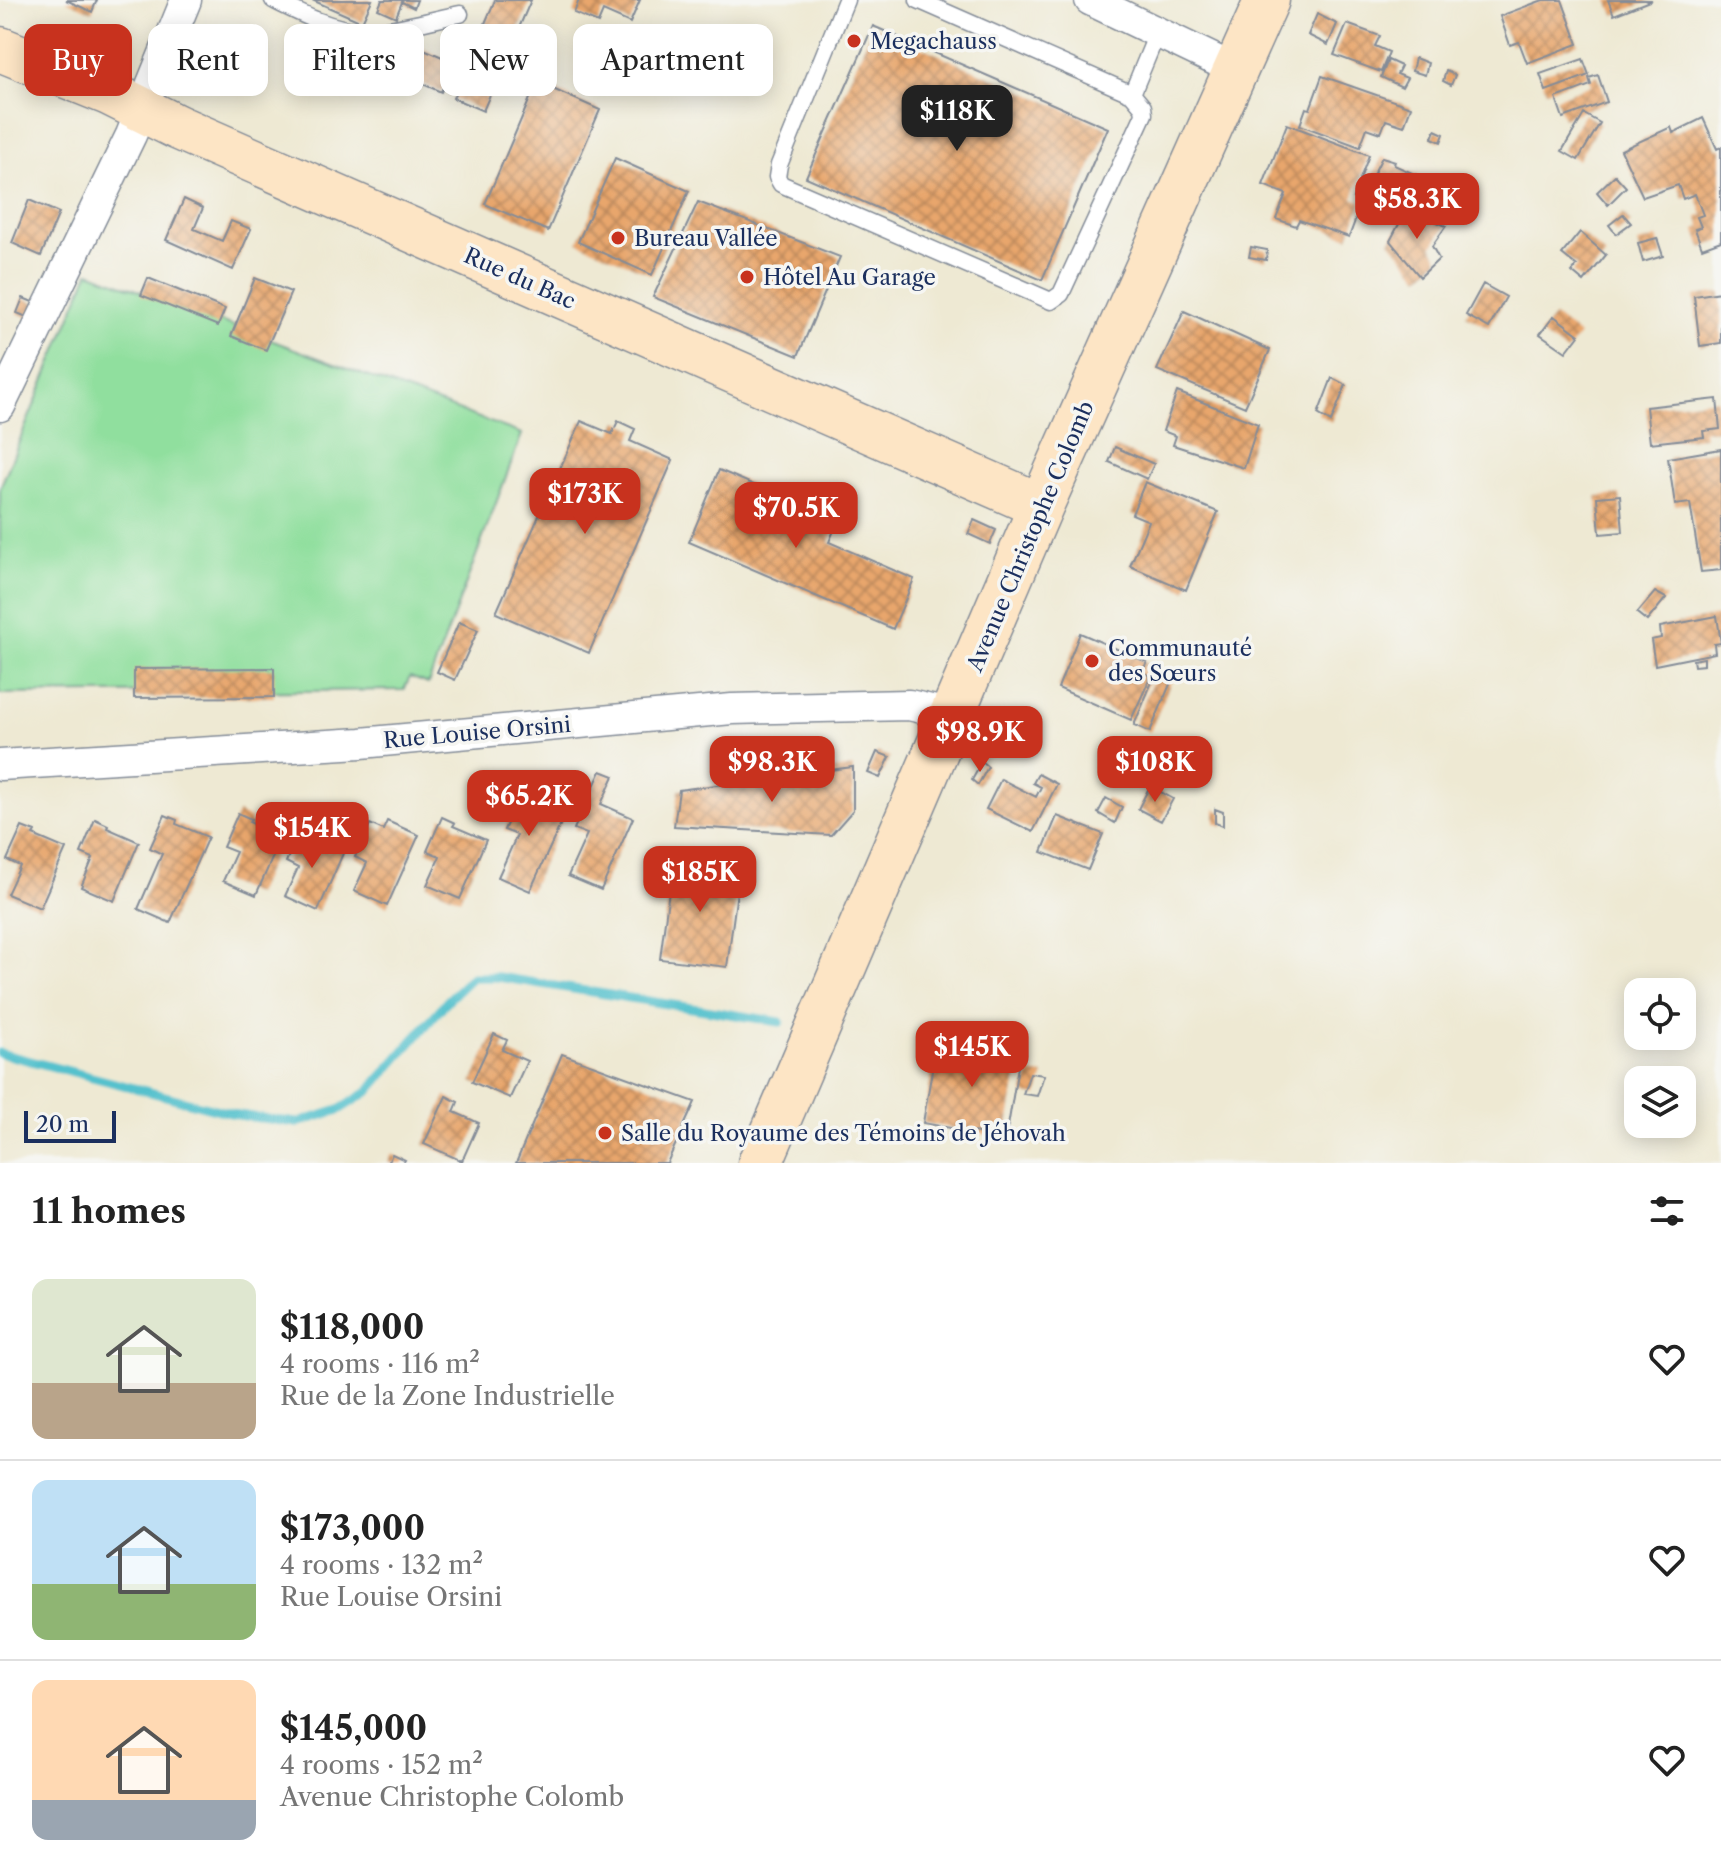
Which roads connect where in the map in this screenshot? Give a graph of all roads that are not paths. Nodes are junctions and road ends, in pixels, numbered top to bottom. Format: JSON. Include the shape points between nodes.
{"nodes":[{"id":1,"x":186,"y":0,"type":"edge"},
{"id":2,"x":273,"y":0,"type":"edge"},
{"id":3,"x":846,"y":0,"type":"edge"},
{"id":4,"x":918,"y":0,"type":"edge"},
{"id":5,"x":1090,"y":0,"type":"edge"},
{"id":6,"x":1267,"y":0,"type":"edge"},
{"id":7,"x":460,"y":14,"type":"dead end"},
{"id":8,"x":1158,"y":31,"type":"junction"},
{"id":9,"x":0,"y":49,"type":"edge"},
{"id":10,"x":1236,"y":70,"type":"junction"},
{"id":11,"x":1132,"y":94,"type":"junction"},
{"id":12,"x":141,"y":108,"type":"junction"},
{"id":13,"x":0,"y":406,"type":"edge"},
{"id":14,"x":1041,"y":506,"type":"junction"},
{"id":15,"x":953,"y":715,"type":"junction"},
{"id":16,"x":0,"y":765,"type":"edge"},
{"id":17,"x":760,"y":1163,"type":"edge"}],
"edges":[{"from":1,"to":12,"type":"street"},
{"from":2,"to":7,"type":"lane","via":[[338,28],[364,32]]},
{"from":3,"to":11,"type":"lane","via":[[779,165],[781,184],[1051,301],[1061,294],[1144,114]]},
{"from":4,"to":11,"type":"lane"},
{"from":5,"to":8,"type":"street"},
{"from":6,"to":10,"type":"street","name":"Avenue Christophe Colomb"},
{"from":8,"to":10,"type":"street"},
{"from":8,"to":11,"type":"lane"},
{"from":9,"to":12,"type":"street","name":"Rue du Bac"},
{"from":10,"to":14,"type":"street","name":"Avenue Christophe Colomb"},
{"from":12,"to":13,"type":"street"},
{"from":12,"to":14,"type":"street","name":"Rue du Bac"},
{"from":14,"to":15,"type":"street","name":"Avenue Christophe Colomb"},
{"from":15,"to":16,"type":"street","name":"Rue Louise Orsini","via":[[909,705],[732,709],[361,743]]},
{"from":15,"to":17,"type":"street","name":"Avenue Christophe Colomb"}]}
